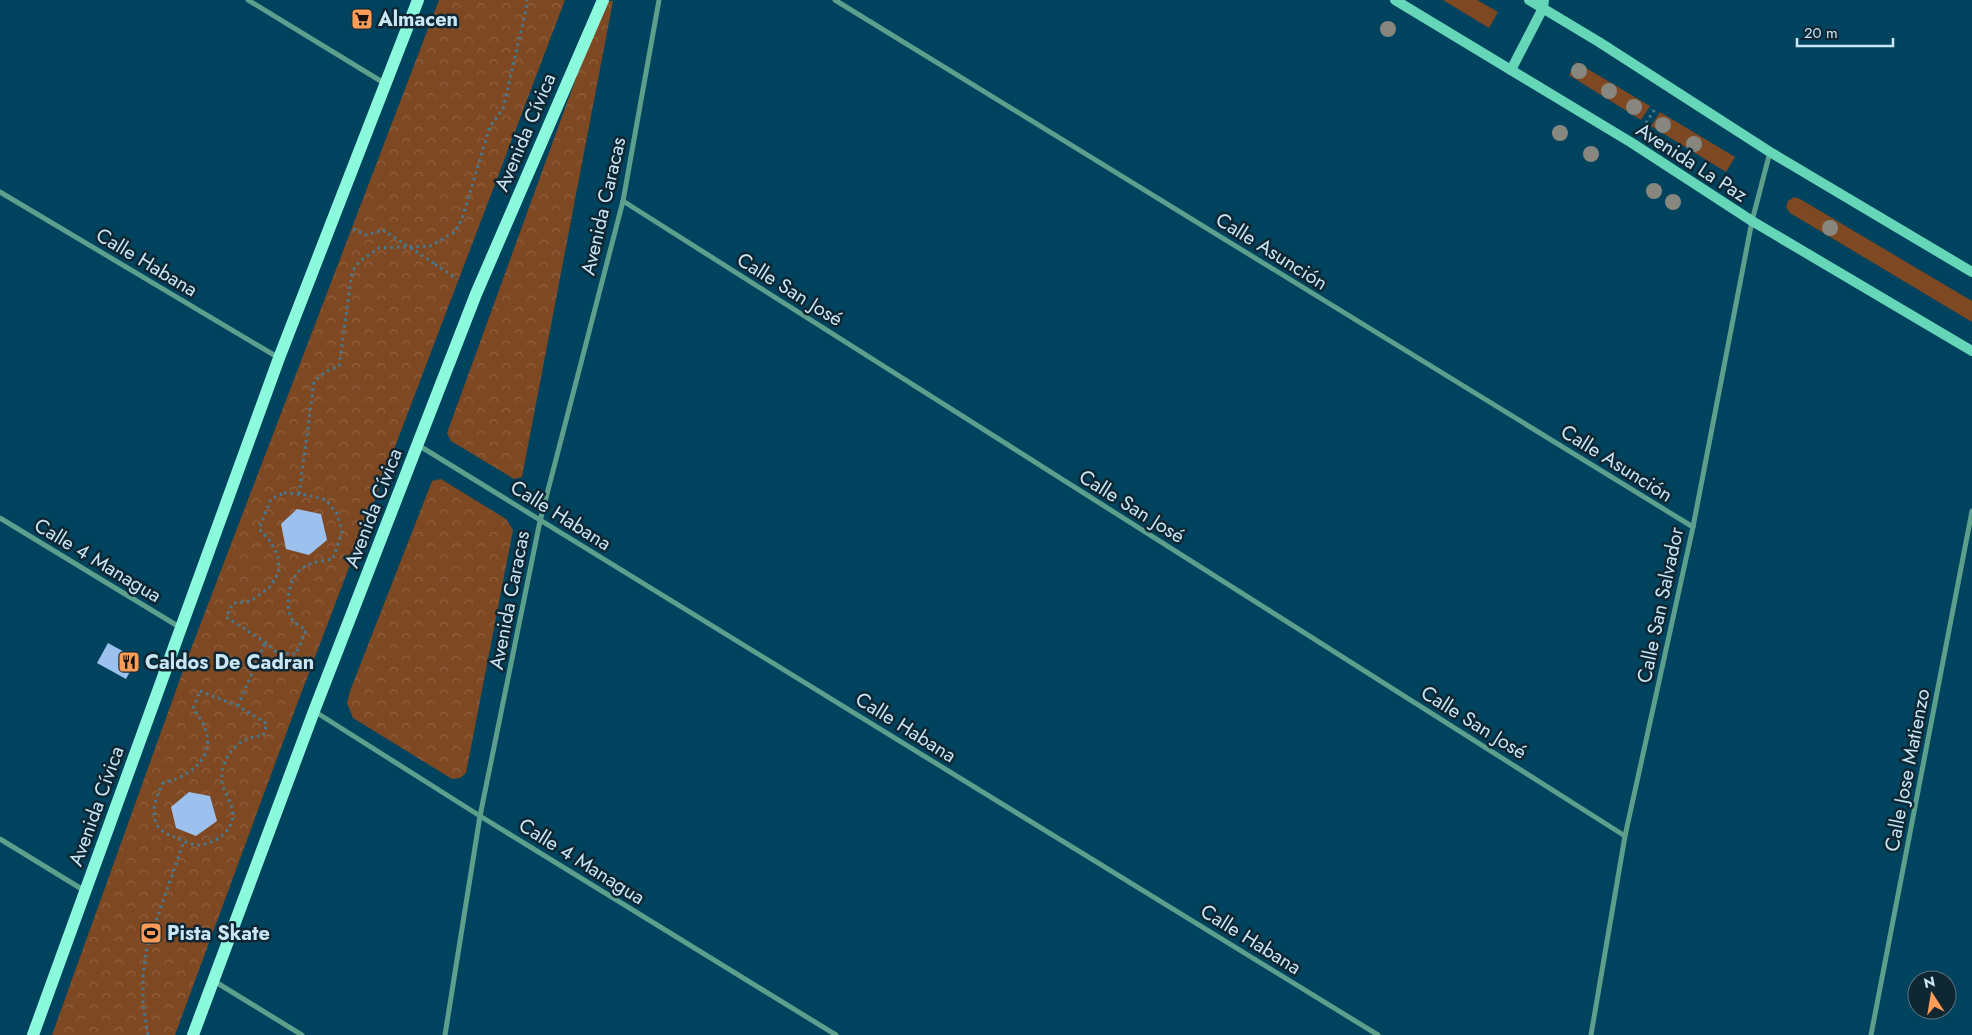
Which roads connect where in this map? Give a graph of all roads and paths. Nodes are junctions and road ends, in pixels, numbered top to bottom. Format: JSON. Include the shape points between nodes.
{"nodes":[{"id":1,"x":248,"y":0,"type":"edge"},
{"id":2,"x":418,"y":0,"type":"edge"},
{"id":3,"x":527,"y":0,"type":"edge"},
{"id":4,"x":602,"y":0,"type":"edge"},
{"id":5,"x":659,"y":0,"type":"edge"},
{"id":6,"x":836,"y":0,"type":"edge"},
{"id":7,"x":1395,"y":0,"type":"edge"},
{"id":8,"x":1529,"y":0,"type":"edge"},
{"id":9,"x":1544,"y":4,"type":"edge"},
{"id":10,"x":1511,"y":70,"type":"junction"},
{"id":11,"x":384,"y":83,"type":"junction"},
{"id":12,"x":1655,"y":109,"type":"dead end"},
{"id":13,"x":1646,"y":122,"type":"dead end"},
{"id":14,"x":1770,"y":152,"type":"junction"},
{"id":15,"x":0,"y":192,"type":"edge"},
{"id":16,"x":623,"y":201,"type":"junction"},
{"id":17,"x":1752,"y":221,"type":"junction"},
{"id":18,"x":366,"y":234,"type":"dead end"},
{"id":19,"x":1972,"y":272,"type":"edge"},
{"id":20,"x":450,"y":274,"type":"dead end"},
{"id":21,"x":1972,"y":351,"type":"edge"},
{"id":22,"x":279,"y":358,"type":"junction"},
{"id":23,"x":418,"y":445,"type":"junction"},
{"id":24,"x":299,"y":494,"type":"junction"},
{"id":25,"x":1972,"y":511,"type":"edge"},
{"id":26,"x":0,"y":518,"type":"edge"},
{"id":27,"x":540,"y":521,"type":"junction"},
{"id":28,"x":1693,"y":527,"type":"junction"},
{"id":29,"x":181,"y":628,"type":"junction"},
{"id":30,"x":265,"y":642,"type":"junction"},
{"id":31,"x":238,"y":706,"type":"junction"},
{"id":32,"x":314,"y":711,"type":"junction"},
{"id":33,"x":480,"y":816,"type":"junction"},
{"id":34,"x":1625,"y":836,"type":"junction"},
{"id":35,"x":0,"y":839,"type":"edge"},
{"id":36,"x":184,"y":841,"type":"junction"},
{"id":37,"x":85,"y":891,"type":"junction"},
{"id":38,"x":214,"y":980,"type":"junction"},
{"id":39,"x":33,"y":1035,"type":"edge"},
{"id":40,"x":148,"y":1035,"type":"edge"},
{"id":41,"x":193,"y":1035,"type":"edge"},
{"id":42,"x":302,"y":1035,"type":"edge"},
{"id":43,"x":445,"y":1035,"type":"edge"},
{"id":44,"x":836,"y":1035,"type":"edge"},
{"id":45,"x":1378,"y":1035,"type":"edge"},
{"id":46,"x":1590,"y":1035,"type":"edge"},
{"id":47,"x":1871,"y":1035,"type":"edge"}],
"edges":[{"from":1,"to":11,"type":"street"},
{"from":2,"to":11,"type":"main road","name":"Avenida Cívica"},
{"from":3,"to":24,"type":"path","via":[[503,109],[490,126],[463,216],[455,232],[430,246],[379,248],[360,261],[352,272],[338,366],[314,382]]},
{"from":4,"to":23,"type":"main road","name":"Avenida Cívica","via":[[476,294]]},
{"from":5,"to":16,"type":"street","name":"Avenida Caracas"},
{"from":6,"to":28,"type":"street","name":"Calle Asunción"},
{"from":7,"to":10,"type":"main road","name":"Avenida La Paz"},
{"from":8,"to":9,"type":"main road"},
{"from":9,"to":10,"type":"main road"},
{"from":9,"to":14,"type":"main road"},
{"from":10,"to":17,"type":"main road","name":"Avenida La Paz"},
{"from":11,"to":22,"type":"main road","name":"Avenida Cívica"},
{"from":12,"to":13,"type":"path"},
{"from":14,"to":17,"type":"street","name":"Calle San Salvador"},
{"from":14,"to":19,"type":"main road"},
{"from":15,"to":22,"type":"street","name":"Calle Habana"},
{"from":16,"to":27,"type":"street","name":"Avenida Caracas"},
{"from":16,"to":34,"type":"street","name":"Calle San José"},
{"from":17,"to":21,"type":"main road","name":"Avenida La Paz"},
{"from":17,"to":28,"type":"street","name":"Calle San Salvador"},
{"from":18,"to":20,"type":"path","bridge":true,"via":[[383,230]]},
{"from":22,"to":29,"type":"main road","name":"Avenida Cívica"},
{"from":23,"to":27,"type":"street","name":"Calle Habana"},
{"from":23,"to":32,"type":"main road","name":"Avenida Cívica"},
{"from":24,"to":30,"type":"path","via":[[284,493],[271,499],[259,529],[278,556],[279,572],[271,586],[251,601],[233,603],[226,617]]},
{"from":24,"to":30,"type":"path","via":[[326,500],[337,514],[342,532],[333,559],[312,563],[298,572],[289,590],[288,606],[293,621],[306,630],[296,654],[277,653]]},
{"from":25,"to":47,"type":"street","name":"Calle Jose Matienzo"},
{"from":26,"to":29,"type":"street","name":"Calle 4 Managua"},
{"from":27,"to":33,"type":"street","name":"Avenida Caracas"},
{"from":27,"to":45,"type":"street","name":"Calle Habana"},
{"from":28,"to":34,"type":"street","name":"Calle San Salvador"},
{"from":29,"to":37,"type":"main road","name":"Avenida Cívica"},
{"from":30,"to":31,"type":"path"},
{"from":31,"to":36,"type":"path","via":[[267,724],[263,736],[256,735],[242,741],[230,751],[222,770],[222,784],[234,816],[226,832],[211,843],[198,846]]},
{"from":31,"to":36,"type":"path","via":[[200,690],[193,709],[205,728],[205,757],[180,779],[163,783],[154,804],[156,822],[162,831]]},
{"from":32,"to":33,"type":"street","name":"Calle 4 Managua"},
{"from":32,"to":38,"type":"main road","name":"Avenida Cívica"},
{"from":33,"to":43,"type":"street","name":"Avenida Caracas"},
{"from":33,"to":44,"type":"street","name":"Calle 4 Managua"},
{"from":34,"to":46,"type":"street","name":"Calle San Salvador"},
{"from":35,"to":37,"type":"street"},
{"from":36,"to":40,"type":"path","via":[[147,947],[143,1004]]},
{"from":37,"to":39,"type":"main road","name":"Avenida Cívica"},
{"from":38,"to":41,"type":"main road","name":"Avenida Cívica"},
{"from":38,"to":42,"type":"street"}]}
